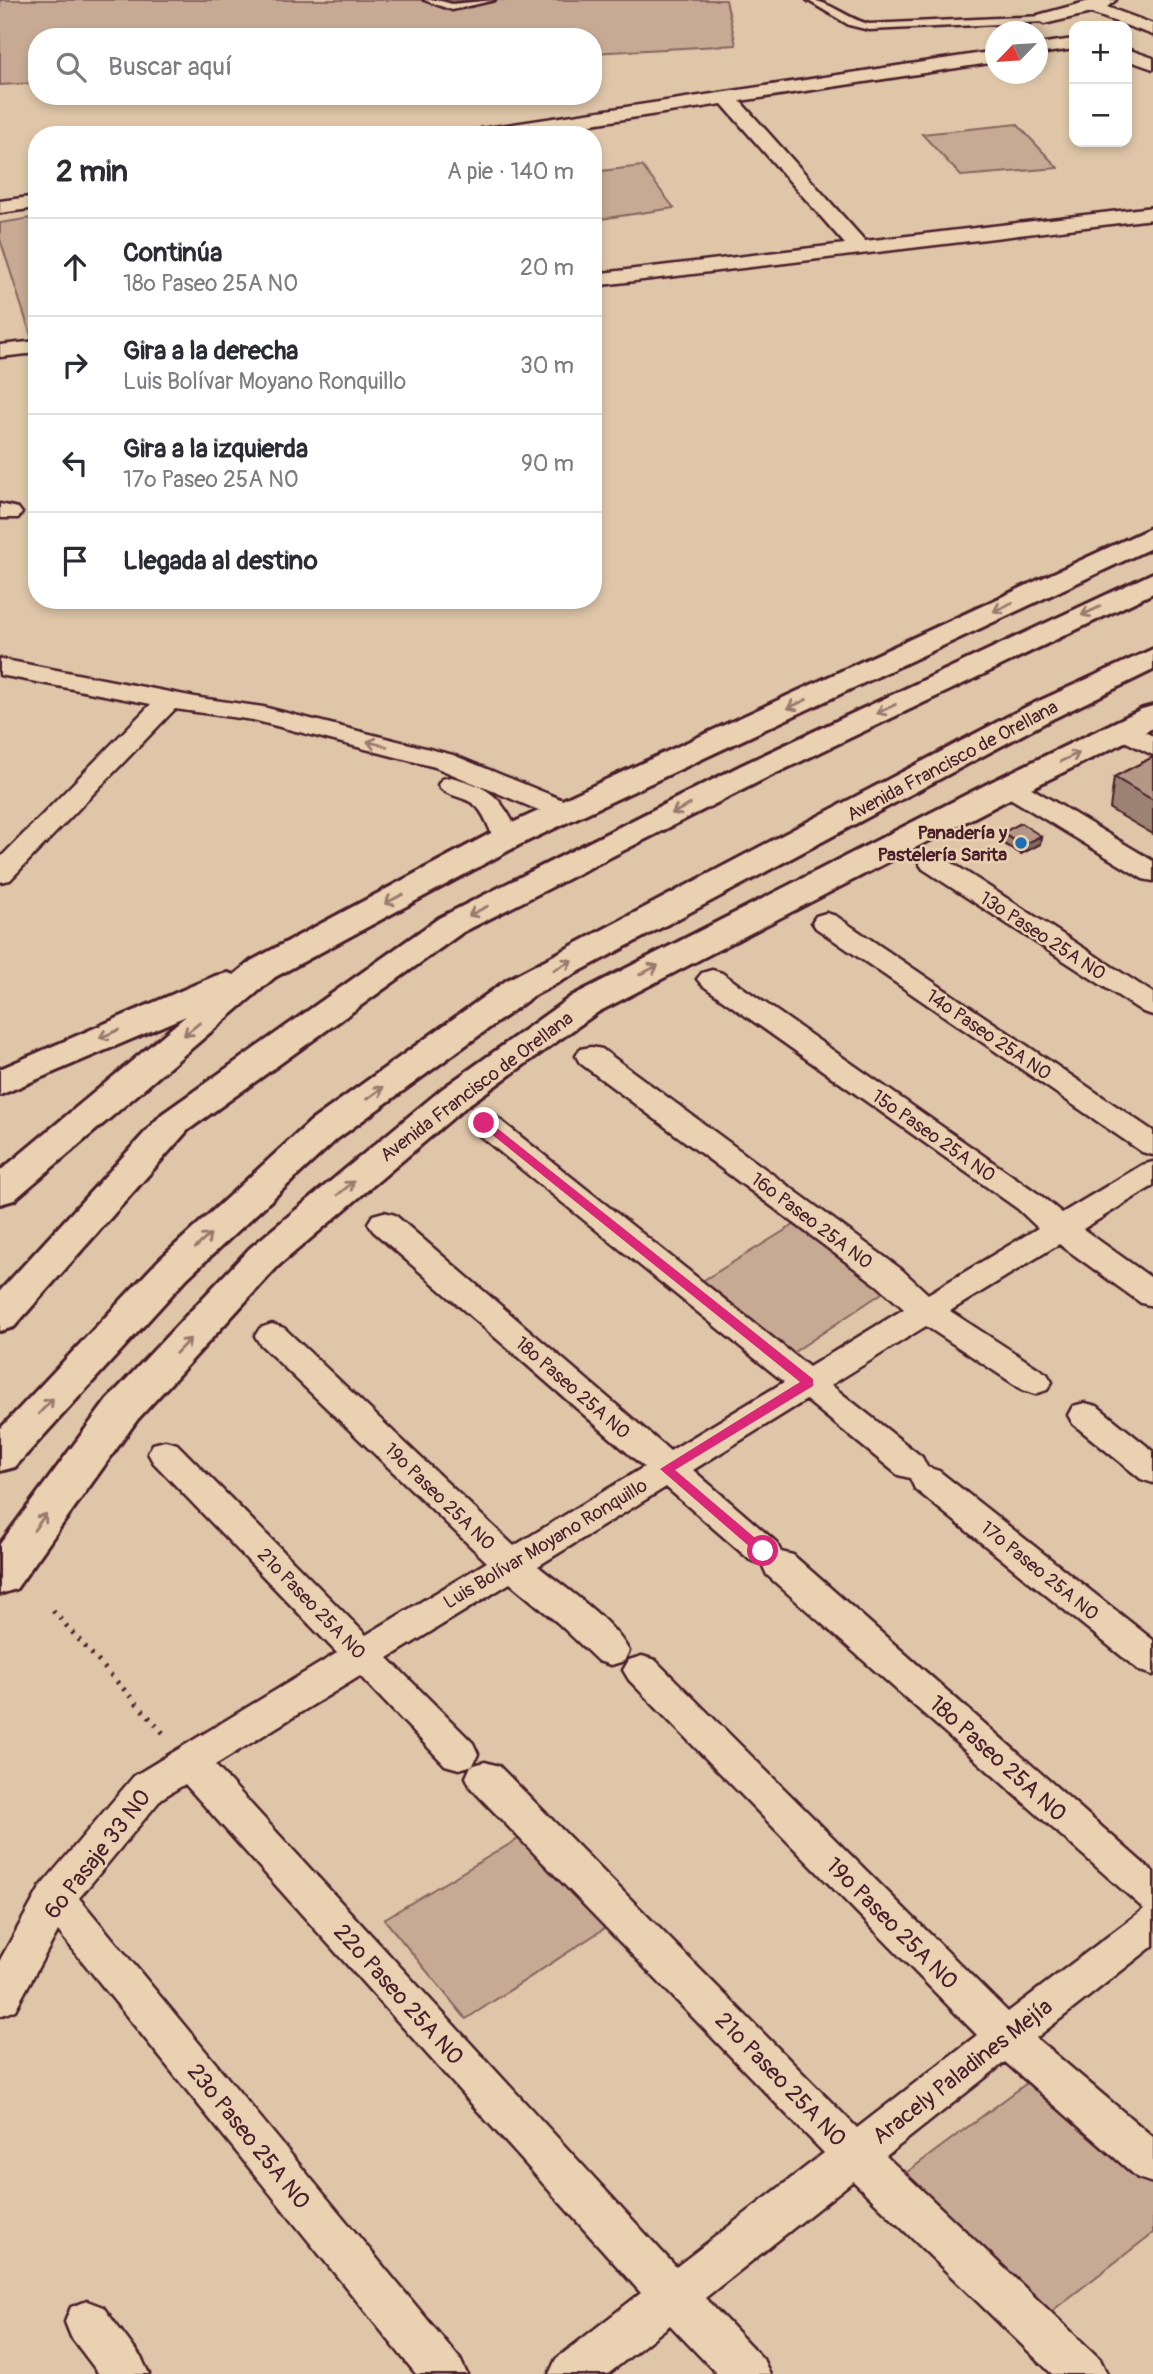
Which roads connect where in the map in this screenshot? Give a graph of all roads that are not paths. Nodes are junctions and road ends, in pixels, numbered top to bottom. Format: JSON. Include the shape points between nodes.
{"nodes":[{"id":1,"x":428,"y":0,"type":"edge"},
{"id":2,"x":491,"y":0,"type":"edge"},
{"id":3,"x":813,"y":0,"type":"edge"},
{"id":4,"x":1099,"y":4,"type":"edge"},
{"id":5,"x":1044,"y":19,"type":"junction"},
{"id":6,"x":1152,"y":29,"type":"edge"},
{"id":7,"x":1069,"y":31,"type":"edge"},
{"id":8,"x":1132,"y":32,"type":"edge"},
{"id":9,"x":1069,"y":45,"type":"edge"},
{"id":10,"x":1048,"y":48,"type":"edge"},
{"id":11,"x":1132,"y":56,"type":"edge"},
{"id":12,"x":985,"y":58,"type":"edge"},
{"id":13,"x":1153,"y":64,"type":"edge"},
{"id":14,"x":729,"y":99,"type":"junction"},
{"id":15,"x":543,"y":126,"type":"edge"},
{"id":16,"x":28,"y":203,"type":"edge"},
{"id":17,"x":0,"y":207,"type":"edge"},
{"id":18,"x":1153,"y":214,"type":"edge"},
{"id":19,"x":860,"y":248,"type":"junction"},
{"id":20,"x":602,"y":279,"type":"edge"},
{"id":21,"x":28,"y":348,"type":"edge"},
{"id":22,"x":0,"y":351,"type":"edge"},
{"id":23,"x":1153,"y":536,"type":"edge"},
{"id":24,"x":1153,"y":582,"type":"edge"},
{"id":25,"x":1153,"y":658,"type":"edge"},
{"id":26,"x":5,"y":673,"type":"edge"},
{"id":27,"x":169,"y":699,"type":"junction"},
{"id":28,"x":1145,"y":730,"type":"edge"},
{"id":29,"x":485,"y":786,"type":"junction"},
{"id":30,"x":1009,"y":786,"type":"junction"},
{"id":31,"x":565,"y":811,"type":"junction"},
{"id":32,"x":507,"y":838,"type":"junction"},
{"id":33,"x":933,"y":863,"type":"dead end"},
{"id":34,"x":1153,"y":873,"type":"edge"},
{"id":35,"x":0,"y":874,"type":"edge"},
{"id":36,"x":826,"y":922,"type":"dead end"},
{"id":37,"x":262,"y":970,"type":"junction"},
{"id":38,"x":712,"y":979,"type":"dead end"},
{"id":39,"x":1153,"y":1006,"type":"edge"},
{"id":40,"x":591,"y":1056,"type":"dead end"},
{"id":41,"x":0,"y":1083,"type":"edge"},
{"id":42,"x":484,"y":1123,"type":"dead end"},
{"id":43,"x":1153,"y":1145,"type":"edge"},
{"id":44,"x":1153,"y":1172,"type":"edge"},
{"id":45,"x":0,"y":1191,"type":"edge"},
{"id":46,"x":384,"y":1223,"type":"dead end"},
{"id":47,"x":1060,"y":1229,"type":"junction"},
{"id":48,"x":1153,"y":1295,"type":"edge"},
{"id":49,"x":926,"y":1311,"type":"junction"},
{"id":50,"x":0,"y":1317,"type":"edge"},
{"id":51,"x":272,"y":1336,"type":"dead end"},
{"id":52,"x":1035,"y":1381,"type":"dead end"},
{"id":53,"x":808,"y":1382,"type":"junction"},
{"id":54,"x":1084,"y":1415,"type":"dead end"},
{"id":55,"x":165,"y":1453,"type":"dead end"},
{"id":56,"x":0,"y":1456,"type":"edge"},
{"id":57,"x":666,"y":1469,"type":"junction"},
{"id":58,"x":1153,"y":1470,"type":"edge"},
{"id":59,"x":511,"y":1564,"type":"junction"},
{"id":60,"x":0,"y":1577,"type":"edge"},
{"id":61,"x":363,"y":1655,"type":"junction"},
{"id":62,"x":1153,"y":1661,"type":"edge"},
{"id":63,"x":189,"y":1762,"type":"junction"},
{"id":64,"x":1153,"y":1896,"type":"edge"},
{"id":65,"x":55,"y":1898,"type":"junction"},
{"id":66,"x":1153,"y":1923,"type":"edge"},
{"id":67,"x":0,"y":1998,"type":"edge"},
{"id":68,"x":1006,"y":2038,"type":"junction"},
{"id":69,"x":855,"y":2154,"type":"junction"},
{"id":70,"x":1153,"y":2164,"type":"edge"},
{"id":71,"x":673,"y":2296,"type":"junction"},
{"id":72,"x":87,"y":2322,"type":"dead end"},
{"id":73,"x":126,"y":2374,"type":"edge"},
{"id":74,"x":444,"y":2374,"type":"edge"},
{"id":75,"x":572,"y":2374,"type":"edge"},
{"id":76,"x":747,"y":2374,"type":"edge"},
{"id":77,"x":1084,"y":2374,"type":"edge"}],
"edges":[{"from":1,"to":2,"type":"lane","via":[[452,7]]},
{"from":3,"to":5,"type":"lane","via":[[852,23],[869,27]]},
{"from":4,"to":5,"type":"street"},
{"from":4,"to":6,"type":"street"},
{"from":5,"to":7,"type":"street"},
{"from":6,"to":8,"type":"street"},
{"from":9,"to":10,"type":"street"},
{"from":11,"to":13,"type":"street"},
{"from":12,"to":14,"type":"street"},
{"from":14,"to":15,"type":"street"},
{"from":14,"to":19,"type":"street"},
{"from":16,"to":17,"type":"street"},
{"from":18,"to":19,"type":"street"},
{"from":19,"to":20,"type":"street"},
{"from":21,"to":22,"type":"street"},
{"from":23,"to":31,"type":"main road","one_way":true},
{"from":24,"to":50,"type":"main road","one_way":true,"via":[[753,772],[451,925],[175,1122]]},
{"from":56,"to":25,"type":"main road","name":"Avenida Francisco de Orellana","one_way":true,"via":[[173,1269],[324,1130],[520,988],[1037,714]]},
{"from":26,"to":27,"type":"street"},
{"from":27,"to":29,"type":"street","via":[[201,706],[238,727]]},
{"from":27,"to":35,"type":"street"},
{"from":30,"to":28,"type":"main road","name":"Avenida Francisco de Orellana","one_way":true},
{"from":29,"to":31,"type":"street"},
{"from":29,"to":32,"type":"street"},
{"from":30,"to":34,"type":"street"},
{"from":60,"to":30,"type":"main road","name":"Avenida Francisco de Orellana","one_way":true,"via":[[122,1410],[264,1257],[455,1097],[584,1003]]},
{"from":31,"to":32,"type":"main road"},
{"from":32,"to":37,"type":"main road","one_way":true},
{"from":33,"to":39,"type":"street","name":"13º Paseo 25A NO"},
{"from":36,"to":43,"type":"street","name":"14º Paseo 25A NO"},
{"from":37,"to":41,"type":"main road","one_way":true},
{"from":37,"to":45,"type":"main road","one_way":true},
{"from":38,"to":47,"type":"street","name":"15º Paseo 25A NO","via":[[1018,1194]]},
{"from":40,"to":49,"type":"street","name":"16º Paseo 25A NO","via":[[889,1276]]},
{"from":42,"to":53,"type":"street","name":"17º Paseo 25A NO"},
{"from":44,"to":47,"type":"street","name":"Luis Bolívar Moyano Ronquillo"},
{"from":46,"to":57,"type":"street","name":"18º Paseo 25A NO"},
{"from":47,"to":48,"type":"street","name":"15º Paseo 25A NO"},
{"from":47,"to":49,"type":"street","name":"Luis Bolívar Moyano Ronquillo"},
{"from":49,"to":52,"type":"street","name":"16º Paseo 25A NO"},
{"from":49,"to":53,"type":"street","name":"Luis Bolívar Moyano Ronquillo"},
{"from":51,"to":59,"type":"street","name":"19º Paseo 25A NO"},
{"from":53,"to":57,"type":"street","name":"Luis Bolívar Moyano Ronquillo"},
{"from":53,"to":62,"type":"street","name":"17º Paseo 25A NO"},
{"from":54,"to":58,"type":"street"},
{"from":55,"to":61,"type":"street","name":"21º Paseo 25A NO"},
{"from":57,"to":59,"type":"street","name":"Luis Bolívar Moyano Ronquillo"},
{"from":57,"to":64,"type":"street","name":"18º Paseo 25A NO"},
{"from":59,"to":61,"type":"street","name":"Luis Bolívar Moyano Ronquillo"},
{"from":59,"to":68,"type":"street","name":"19º Paseo 25A NO","via":[[627,1661]]},
{"from":61,"to":63,"type":"street","name":"Luis Bolívar Moyano Ronquillo"},
{"from":61,"to":69,"type":"street","name":"21º Paseo 25A NO"},
{"from":63,"to":65,"type":"street","name":"6º Pasaje 33 NO","via":[[148,1787]]},
{"from":63,"to":71,"type":"street","name":"22º Paseo 25A NO"},
{"from":65,"to":67,"type":"street","name":"6º Pasaje 33 NO"},
{"from":65,"to":74,"type":"street","name":"23º Paseo 25A NO"},
{"from":66,"to":68,"type":"street","name":"Aracely Paladines Mejía"},
{"from":68,"to":69,"type":"street","name":"Aracely Paladines Mejía"},
{"from":68,"to":70,"type":"street","name":"19º Paseo 25A NO"},
{"from":69,"to":71,"type":"street","name":"Aracely Paladines Mejía"},
{"from":69,"to":77,"type":"street","name":"21º Paseo 25A NO"},
{"from":71,"to":75,"type":"street","name":"Aracely Paladines Mejía"},
{"from":71,"to":76,"type":"street","name":"22º Paseo 25A NO"},
{"from":72,"to":73,"type":"street"}]}
